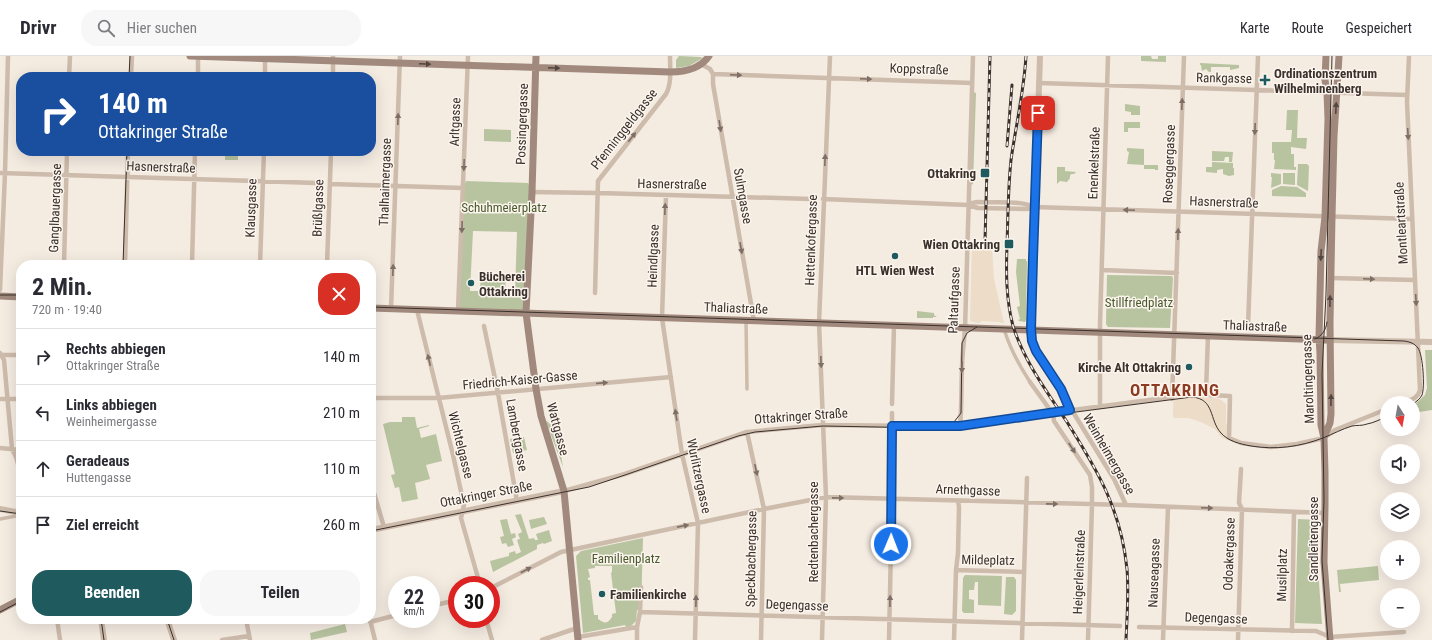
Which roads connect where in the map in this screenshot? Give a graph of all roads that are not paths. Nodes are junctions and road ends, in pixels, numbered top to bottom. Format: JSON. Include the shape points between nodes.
{"nodes":[{"id":1,"x":8,"y":56,"type":"edge"},
{"id":2,"x":70,"y":56,"type":"edge"},
{"id":3,"x":132,"y":56,"type":"edge"},
{"id":4,"x":190,"y":56,"type":"edge"},
{"id":5,"x":198,"y":56,"type":"edge"},
{"id":6,"x":468,"y":56,"type":"edge"},
{"id":7,"x":536,"y":56,"type":"edge"},
{"id":8,"x":670,"y":56,"type":"edge"},
{"id":9,"x":709,"y":56,"type":"edge"},
{"id":10,"x":830,"y":56,"type":"edge"},
{"id":11,"x":973,"y":56,"type":"edge"},
{"id":12,"x":1040,"y":56,"type":"edge"},
{"id":13,"x":1108,"y":56,"type":"edge"},
{"id":14,"x":1184,"y":56,"type":"edge"},
{"id":15,"x":1258,"y":56,"type":"edge"},
{"id":16,"x":1326,"y":56,"type":"edge"},
{"id":17,"x":1339,"y":56,"type":"edge"},
{"id":18,"x":1409,"y":56,"type":"edge"},
{"id":19,"x":265,"y":57,"type":"edge"},
{"id":20,"x":333,"y":58,"type":"edge"},
{"id":21,"x":400,"y":59,"type":"edge"},
{"id":22,"x":701,"y":64,"type":"junction"},
{"id":23,"x":467,"y":65,"type":"junction"},
{"id":24,"x":536,"y":68,"type":"junction"},
{"id":25,"x":70,"y":72,"type":"edge"},
{"id":26,"x":131,"y":72,"type":"edge"},
{"id":27,"x":198,"y":72,"type":"edge"},
{"id":28,"x":265,"y":72,"type":"edge"},
{"id":29,"x":333,"y":72,"type":"edge"},
{"id":30,"x":670,"y":72,"type":"junction"},
{"id":31,"x":713,"y":74,"type":"junction"},
{"id":32,"x":829,"y":77,"type":"junction"},
{"id":33,"x":972,"y":83,"type":"junction"},
{"id":34,"x":1039,"y":83,"type":"junction"},
{"id":35,"x":1107,"y":86,"type":"junction"},
{"id":36,"x":1183,"y":88,"type":"junction"},
{"id":37,"x":1256,"y":90,"type":"junction"},
{"id":38,"x":1327,"y":92,"type":"junction"},
{"id":39,"x":1337,"y":93,"type":"junction"},
{"id":40,"x":1407,"y":95,"type":"junction"},
{"id":41,"x":67,"y":156,"type":"edge"},
{"id":42,"x":128,"y":156,"type":"edge"},
{"id":43,"x":195,"y":156,"type":"edge"},
{"id":44,"x":264,"y":156,"type":"edge"},
{"id":45,"x":331,"y":156,"type":"edge"},
{"id":46,"x":2,"y":173,"type":"edge"},
{"id":47,"x":66,"y":175,"type":"junction"},
{"id":48,"x":127,"y":177,"type":"junction"},
{"id":49,"x":194,"y":179,"type":"junction"},
{"id":50,"x":263,"y":182,"type":"junction"},
{"id":51,"x":317,"y":183,"type":"dead end"},
{"id":52,"x":330,"y":184,"type":"junction"},
{"id":53,"x":395,"y":186,"type":"junction"},
{"id":54,"x":463,"y":188,"type":"junction"},
{"id":55,"x":532,"y":192,"type":"junction"},
{"id":56,"x":598,"y":193,"type":"junction"},
{"id":57,"x":666,"y":195,"type":"junction"},
{"id":58,"x":731,"y":196,"type":"junction"},
{"id":59,"x":811,"y":199,"type":"dead end"},
{"id":60,"x":823,"y":199,"type":"junction"},
{"id":61,"x":968,"y":205,"type":"junction"},
{"id":62,"x":1034,"y":207,"type":"junction"},
{"id":63,"x":1103,"y":209,"type":"junction"},
{"id":64,"x":1179,"y":212,"type":"junction"},
{"id":65,"x":1252,"y":214,"type":"junction"},
{"id":66,"x":1328,"y":217,"type":"junction"},
{"id":67,"x":1412,"y":219,"type":"junction"},
{"id":68,"x":2,"y":221,"type":"edge"},
{"id":69,"x":64,"y":260,"type":"edge"},
{"id":70,"x":125,"y":260,"type":"edge"},
{"id":71,"x":192,"y":260,"type":"edge"},
{"id":72,"x":260,"y":260,"type":"edge"},
{"id":73,"x":327,"y":260,"type":"edge"},
{"id":74,"x":1102,"y":270,"type":"junction"},
{"id":75,"x":1177,"y":273,"type":"junction"},
{"id":76,"x":1330,"y":278,"type":"junction"},
{"id":77,"x":1415,"y":280,"type":"junction"},
{"id":78,"x":0,"y":290,"type":"edge"},
{"id":79,"x":595,"y":293,"type":"dead end"},
{"id":80,"x":0,"y":296,"type":"edge"},
{"id":81,"x":16,"y":297,"type":"edge"},
{"id":82,"x":376,"y":308,"type":"edge"},
{"id":83,"x":391,"y":309,"type":"junction"},
{"id":84,"x":417,"y":310,"type":"junction"},
{"id":85,"x":458,"y":311,"type":"junction"},
{"id":86,"x":526,"y":313,"type":"junction"},
{"id":87,"x":662,"y":318,"type":"junction"},
{"id":88,"x":746,"y":320,"type":"junction"},
{"id":89,"x":754,"y":321,"type":"junction"},
{"id":90,"x":819,"y":323,"type":"junction"},
{"id":91,"x":894,"y":325,"type":"junction"},
{"id":92,"x":484,"y":326,"type":"dead end"},
{"id":93,"x":1248,"y":327,"type":"dead end"},
{"id":94,"x":965,"y":328,"type":"junction"},
{"id":95,"x":1031,"y":330,"type":"junction"},
{"id":96,"x":1005,"y":332,"type":"dead end"},
{"id":97,"x":1100,"y":332,"type":"junction"},
{"id":98,"x":1174,"y":335,"type":"junction"},
{"id":99,"x":1208,"y":336,"type":"junction"},
{"id":100,"x":1318,"y":339,"type":"junction"},
{"id":101,"x":1330,"y":340,"type":"junction"},
{"id":102,"x":1418,"y":342,"type":"junction"},
{"id":103,"x":1432,"y":342,"type":"edge"},
{"id":104,"x":0,"y":354,"type":"edge"},
{"id":105,"x":16,"y":355,"type":"edge"},
{"id":106,"x":671,"y":377,"type":"junction"},
{"id":107,"x":1030,"y":382,"type":"joint"},
{"id":108,"x":536,"y":389,"type":"junction"},
{"id":109,"x":747,"y":389,"type":"dead end"},
{"id":110,"x":498,"y":393,"type":"junction"},
{"id":111,"x":1418,"y":396,"type":"edge"},
{"id":112,"x":376,"y":398,"type":"edge"},
{"id":113,"x":438,"y":398,"type":"junction"},
{"id":114,"x":0,"y":399,"type":"edge"},
{"id":115,"x":8,"y":399,"type":"junction"},
{"id":116,"x":16,"y":399,"type":"edge"},
{"id":117,"x":892,"y":404,"type":"dead end"},
{"id":118,"x":1100,"y":407,"type":"junction"},
{"id":119,"x":1070,"y":410,"type":"junction"},
{"id":120,"x":1380,"y":412,"type":"edge"},
{"id":121,"x":892,"y":413,"type":"dead end"},
{"id":122,"x":1053,"y":414,"type":"junction"},
{"id":123,"x":822,"y":425,"type":"junction"},
{"id":124,"x":892,"y":426,"type":"junction"},
{"id":125,"x":960,"y":426,"type":"junction"},
{"id":126,"x":747,"y":432,"type":"junction"},
{"id":127,"x":1324,"y":438,"type":"junction"},
{"id":128,"x":0,"y":448,"type":"edge"},
{"id":129,"x":12,"y":449,"type":"junction"},
{"id":130,"x":16,"y":449,"type":"edge"},
{"id":131,"x":682,"y":454,"type":"junction"},
{"id":132,"x":16,"y":457,"type":"edge"},
{"id":133,"x":1241,"y":469,"type":"dead end"},
{"id":134,"x":1027,"y":478,"type":"dead end"},
{"id":135,"x":564,"y":491,"type":"junction"},
{"id":136,"x":826,"y":497,"type":"junction"},
{"id":137,"x":892,"y":499,"type":"junction"},
{"id":138,"x":376,"y":500,"type":"edge"},
{"id":139,"x":517,"y":501,"type":"junction"},
{"id":140,"x":958,"y":501,"type":"junction"},
{"id":141,"x":1026,"y":503,"type":"junction"},
{"id":142,"x":1092,"y":504,"type":"junction"},
{"id":143,"x":1126,"y":505,"type":"junction"},
{"id":144,"x":1168,"y":507,"type":"junction"},
{"id":145,"x":764,"y":509,"type":"junction"},
{"id":146,"x":1242,"y":509,"type":"junction"},
{"id":147,"x":0,"y":510,"type":"edge"},
{"id":148,"x":462,"y":511,"type":"junction"},
{"id":149,"x":1294,"y":512,"type":"junction"},
{"id":150,"x":16,"y":513,"type":"edge"},
{"id":151,"x":1325,"y":513,"type":"junction"},
{"id":152,"x":16,"y":516,"type":"edge"},
{"id":153,"x":0,"y":519,"type":"edge"},
{"id":154,"x":698,"y":523,"type":"junction"},
{"id":155,"x":384,"y":527,"type":"junction"},
{"id":156,"x":376,"y":529,"type":"edge"},
{"id":157,"x":569,"y":550,"type":"junction"},
{"id":158,"x":956,"y":570,"type":"junction"},
{"id":159,"x":1023,"y":572,"type":"junction"},
{"id":160,"x":477,"y":576,"type":"edge"},
{"id":161,"x":500,"y":583,"type":"edge"},
{"id":162,"x":641,"y":586,"type":"dead end"},
{"id":163,"x":16,"y":602,"type":"edge"},
{"id":164,"x":0,"y":610,"type":"edge"},
{"id":165,"x":640,"y":612,"type":"junction"},
{"id":166,"x":696,"y":614,"type":"junction"},
{"id":167,"x":761,"y":615,"type":"junction"},
{"id":168,"x":388,"y":617,"type":"edge"},
{"id":169,"x":824,"y":617,"type":"junction"},
{"id":170,"x":376,"y":619,"type":"edge"},
{"id":171,"x":890,"y":619,"type":"junction"},
{"id":172,"x":954,"y":621,"type":"junction"},
{"id":173,"x":58,"y":624,"type":"edge"},
{"id":174,"x":102,"y":624,"type":"edge"},
{"id":175,"x":169,"y":624,"type":"edge"},
{"id":176,"x":247,"y":624,"type":"edge"},
{"id":177,"x":371,"y":624,"type":"edge"},
{"id":178,"x":1022,"y":624,"type":"junction"},
{"id":179,"x":1088,"y":625,"type":"junction"},
{"id":180,"x":1120,"y":626,"type":"dead end"},
{"id":181,"x":1139,"y":626,"type":"dead end"},
{"id":182,"x":637,"y":627,"type":"junction"},
{"id":183,"x":1163,"y":627,"type":"junction"},
{"id":184,"x":489,"y":628,"type":"edge"},
{"id":185,"x":577,"y":628,"type":"junction"},
{"id":186,"x":1238,"y":630,"type":"junction"},
{"id":187,"x":1292,"y":630,"type":"junction"},
{"id":188,"x":1404,"y":632,"type":"dead end"},
{"id":189,"x":250,"y":638,"type":"edge"},
{"id":190,"x":1330,"y":638,"type":"edge"},
{"id":191,"x":578,"y":639,"type":"edge"},
{"id":192,"x":60,"y":640,"type":"edge"},
{"id":193,"x":104,"y":640,"type":"edge"},
{"id":194,"x":174,"y":640,"type":"edge"},
{"id":195,"x":222,"y":640,"type":"edge"},
{"id":196,"x":375,"y":640,"type":"edge"},
{"id":197,"x":492,"y":640,"type":"edge"},
{"id":198,"x":542,"y":640,"type":"edge"},
{"id":199,"x":637,"y":640,"type":"edge"},
{"id":200,"x":695,"y":640,"type":"edge"},
{"id":201,"x":761,"y":640,"type":"edge"},
{"id":202,"x":822,"y":640,"type":"edge"},
{"id":203,"x":889,"y":640,"type":"edge"},
{"id":204,"x":954,"y":640,"type":"edge"},
{"id":205,"x":1022,"y":640,"type":"edge"},
{"id":206,"x":1088,"y":640,"type":"edge"},
{"id":207,"x":1163,"y":640,"type":"edge"},
{"id":208,"x":1238,"y":640,"type":"edge"}],
"edges":[{"from":1,"to":46,"type":"street"},
{"from":2,"to":25,"type":"street"},
{"from":3,"to":26,"type":"street"},
{"from":4,"to":5,"type":"main road"},
{"from":5,"to":19,"type":"main road"},
{"from":5,"to":27,"type":"street"},
{"from":6,"to":23,"type":"street","name":"Arltgasse"},
{"from":7,"to":24,"type":"main road","name":"Possingergasse"},
{"from":8,"to":30,"type":"street","name":"Pfenninggeldgasse"},
{"from":9,"to":22,"type":"main road"},
{"from":10,"to":32,"type":"street","name":"Hettenkofergasse"},
{"from":11,"to":33,"type":"street","name":"Paltaufgasse"},
{"from":12,"to":34,"type":"street"},
{"from":13,"to":35,"type":"street","name":"Enenkelstraße"},
{"from":14,"to":36,"type":"street","name":"Roseggergasse"},
{"from":15,"to":37,"type":"street"},
{"from":16,"to":38,"type":"main road","name":"Maroltingergasse"},
{"from":17,"to":39,"type":"main road","name":"Maroltingergasse"},
{"from":18,"to":40,"type":"street","name":"Montleartstraße"},
{"from":19,"to":20,"type":"main road"},
{"from":19,"to":28,"type":"street"},
{"from":20,"to":21,"type":"main road"},
{"from":20,"to":29,"type":"street"},
{"from":21,"to":23,"type":"main road","one_way":true},
{"from":53,"to":21,"type":"street","name":"Thalhaimergasse","one_way":true},
{"from":22,"to":30,"type":"main road","via":[[683,72]]},
{"from":22,"to":31,"type":"street"},
{"from":23,"to":24,"type":"main road"},
{"from":23,"to":54,"type":"street","name":"Arltgasse","one_way":true},
{"from":24,"to":30,"type":"main road","one_way":true},
{"from":24,"to":55,"type":"main road","name":"Possingergasse"},
{"from":56,"to":30,"type":"street","name":"Pfenninggeldgasse","one_way":true,"via":[[598,181],[666,94]]},
{"from":31,"to":32,"type":"street","name":"Koppstraße","one_way":true},
{"from":31,"to":58,"type":"street","name":"Sulmgasse","one_way":true},
{"from":32,"to":33,"type":"street","name":"Koppstraße","one_way":true},
{"from":60,"to":32,"type":"street","name":"Hettenkofergasse","one_way":true},
{"from":33,"to":61,"type":"street","name":"Paltaufgasse"},
{"from":34,"to":35,"type":"street","name":"Rankgasse"},
{"from":34,"to":62,"type":"street"},
{"from":35,"to":36,"type":"street","name":"Rankgasse"},
{"from":35,"to":63,"type":"street","name":"Enenkelstraße"},
{"from":36,"to":37,"type":"street","name":"Rankgasse"},
{"from":64,"to":36,"type":"street","name":"Roseggergasse","one_way":true},
{"from":37,"to":38,"type":"street","name":"Rankgasse"},
{"from":37,"to":65,"type":"street","one_way":true},
{"from":38,"to":39,"type":"street","name":"Rankgasse"},
{"from":38,"to":66,"type":"main road","name":"Maroltingergasse"},
{"from":39,"to":40,"type":"street","name":"Rankgasse"},
{"from":66,"to":39,"type":"main road","name":"Maroltingergasse","one_way":true},
{"from":40,"to":67,"type":"street","name":"Montleartstraße","one_way":true},
{"from":41,"to":47,"type":"street","name":"Ganglbauergasse"},
{"from":42,"to":48,"type":"street"},
{"from":43,"to":49,"type":"street"},
{"from":44,"to":50,"type":"street","name":"Klausgasse"},
{"from":45,"to":52,"type":"street","name":"Brüßlgasse"},
{"from":46,"to":47,"type":"street","name":"Hasnerstraße"},
{"from":46,"to":68,"type":"street"},
{"from":47,"to":48,"type":"street","name":"Hasnerstraße"},
{"from":47,"to":69,"type":"street","name":"Ganglbauergasse"},
{"from":48,"to":49,"type":"street","name":"Hasnerstraße"},
{"from":48,"to":70,"type":"street"},
{"from":49,"to":50,"type":"street","name":"Hasnerstraße"},
{"from":49,"to":71,"type":"street"},
{"from":50,"to":51,"type":"street","name":"Hasnerstraße"},
{"from":50,"to":72,"type":"street","name":"Klausgasse"},
{"from":52,"to":53,"type":"street"},
{"from":52,"to":73,"type":"street","name":"Brüßlgasse"},
{"from":53,"to":54,"type":"street"},
{"from":83,"to":53,"type":"street","name":"Thalhaimergasse","one_way":true},
{"from":54,"to":85,"type":"street","one_way":true},
{"from":55,"to":56,"type":"street","name":"Hasnerstraße"},
{"from":55,"to":86,"type":"main road"},
{"from":56,"to":57,"type":"street","name":"Hasnerstraße"},
{"from":56,"to":79,"type":"street","name":"Pfenninggeldgasse"},
{"from":57,"to":58,"type":"street","name":"Hasnerstraße"},
{"from":87,"to":57,"type":"street","name":"Heindlgasse","one_way":true},
{"from":58,"to":59,"type":"street","name":"Hasnerstraße"},
{"from":58,"to":89,"type":"street","name":"Sulmgasse","one_way":true},
{"from":60,"to":61,"type":"street","name":"Hasnerstraße"},
{"from":60,"to":90,"type":"street","name":"Hettenkofergasse"},
{"from":61,"to":62,"type":"street","name":"Hasnerstraße","via":[[978,208]]},
{"from":61,"to":94,"type":"street","name":"Paltaufgasse"},
{"from":62,"to":63,"type":"street","name":"Hasnerstraße"},
{"from":62,"to":95,"type":"street"},
{"from":64,"to":63,"type":"street","name":"Hasnerstraße","one_way":true},
{"from":63,"to":74,"type":"street","name":"Enenkelstraße"},
{"from":64,"to":65,"type":"street","name":"Hasnerstraße"},
{"from":75,"to":64,"type":"street","name":"Roseggergasse","one_way":true},
{"from":65,"to":66,"type":"street","name":"Hasnerstraße"},
{"from":65,"to":93,"type":"street"},
{"from":66,"to":67,"type":"street","name":"Hasnerstraße"},
{"from":66,"to":76,"type":"main road","name":"Maroltingergasse"},
{"from":66,"to":100,"type":"main road","name":"Maroltingergasse","one_way":true,"via":[[1321,250]]},
{"from":67,"to":77,"type":"street","name":"Montleartstraße"},
{"from":68,"to":78,"type":"street"},
{"from":74,"to":75,"type":"street"},
{"from":74,"to":97,"type":"street"},
{"from":75,"to":98,"type":"street"},
{"from":76,"to":77,"type":"street","one_way":true},
{"from":101,"to":76,"type":"main road","name":"Maroltingergasse","one_way":true},
{"from":77,"to":102,"type":"street","name":"Montleartstraße","one_way":true},
{"from":80,"to":81,"type":"main road"},
{"from":82,"to":83,"type":"main road","name":"Thaliastraße"},
{"from":83,"to":84,"type":"main road","name":"Thaliastraße"},
{"from":84,"to":85,"type":"main road","name":"Thaliastraße"},
{"from":113,"to":84,"type":"street","name":"Wichtelgasse","one_way":true},
{"from":85,"to":86,"type":"main road","name":"Thaliastraße"},
{"from":86,"to":87,"type":"main road","name":"Thaliastraße"},
{"from":86,"to":108,"type":"main road","name":"Wattgasse"},
{"from":87,"to":88,"type":"main road","name":"Thaliastraße"},
{"from":87,"to":106,"type":"street","name":"Wurlitzergasse"},
{"from":88,"to":89,"type":"main road","name":"Thaliastraße"},
{"from":88,"to":109,"type":"street"},
{"from":89,"to":90,"type":"main road","name":"Thaliastraße"},
{"from":90,"to":91,"type":"main road","name":"Thaliastraße"},
{"from":90,"to":123,"type":"street","name":"Hettenkofergasse","one_way":true},
{"from":91,"to":94,"type":"main road","name":"Thaliastraße"},
{"from":91,"to":117,"type":"street"},
{"from":92,"to":110,"type":"street","name":"Lambertgasse"},
{"from":94,"to":95,"type":"main road","name":"Thaliastraße"},
{"from":94,"to":125,"type":"street","name":"Paltaufgasse","one_way":true},
{"from":95,"to":97,"type":"main road","name":"Thaliastraße"},
{"from":95,"to":119,"type":"street","name":"Weinheimergasse","via":[[1034,346],[1061,389]]},
{"from":96,"to":107,"type":"street","name":"Weinheimergasse","via":[[1016,361]]},
{"from":97,"to":98,"type":"main road"},
{"from":97,"to":118,"type":"street"},
{"from":98,"to":99,"type":"main road","name":"Thaliastraße"},
{"from":98,"to":118,"type":"street","name":"Ottakringer Straße","via":[[1172,398]]},
{"from":99,"to":100,"type":"main road","name":"Thaliastraße"},
{"from":99,"to":127,"type":"street","via":[[1206,392],[1210,395],[1230,396],[1229,438],[1241,443],[1271,447]]},
{"from":100,"to":101,"type":"main road","name":"Thaliastraße"},
{"from":100,"to":127,"type":"main road","name":"Maroltingergasse","via":[[1321,425]]},
{"from":101,"to":102,"type":"street","name":"Thaliastraße"},
{"from":127,"to":101,"type":"main road","name":"Maroltingergasse","one_way":true,"via":[[1331,414]]},
{"from":102,"to":103,"type":"street","name":"Thaliastraße"},
{"from":102,"to":111,"type":"street","name":"Montleartstraße","via":[[1420,390]]},
{"from":104,"to":105,"type":"street"},
{"from":104,"to":115,"type":"street","via":[[4,360]]},
{"from":108,"to":106,"type":"street","name":"Friedrich-Kaiser-Gasse","one_way":true},
{"from":131,"to":106,"type":"street","name":"Wurlitzergasse","one_way":true},
{"from":107,"to":122,"type":"street","name":"Weinheimergasse"},
{"from":108,"to":110,"type":"street","name":"Friedrich-Kaiser-Gasse"},
{"from":108,"to":135,"type":"main road","name":"Wattgasse","via":[[545,430]]},
{"from":110,"to":113,"type":"street","name":"Friedrich-Kaiser-Gasse"},
{"from":110,"to":139,"type":"street","name":"Lambertgasse"},
{"from":112,"to":113,"type":"street","name":"Friedrich-Kaiser-Gasse"},
{"from":113,"to":148,"type":"street","name":"Wichtelgasse","via":[[464,505]]},
{"from":114,"to":115,"type":"street"},
{"from":115,"to":116,"type":"street"},
{"from":115,"to":129,"type":"street"},
{"from":118,"to":119,"type":"street","name":"Ottakringer Straße"},
{"from":119,"to":122,"type":"street","name":"Ottakringer Straße"},
{"from":119,"to":143,"type":"street","name":"Weinheimergasse","via":[[1114,479]]},
{"from":120,"to":127,"type":"street","via":[[1335,430]]},
{"from":121,"to":124,"type":"street"},
{"from":122,"to":125,"type":"street","name":"Ottakringer Straße"},
{"from":122,"to":142,"type":"street","name":"Weinheimergasse","one_way":true,"via":[[1054,421],[1090,475]]},
{"from":123,"to":124,"type":"street","name":"Ottakringer Straße"},
{"from":123,"to":126,"type":"street","name":"Ottakringer Straße"},
{"from":123,"to":136,"type":"street","name":"Redtenbachergasse"},
{"from":124,"to":125,"type":"street","name":"Ottakringer Straße"},
{"from":124,"to":137,"type":"street"},
{"from":126,"to":131,"type":"street","name":"Ottakringer Straße"},
{"from":126,"to":145,"type":"street","name":"Speckbachergasse","one_way":true},
{"from":127,"to":151,"type":"main road","name":"Sandleitengasse"},
{"from":128,"to":129,"type":"street"},
{"from":129,"to":130,"type":"street"},
{"from":129,"to":132,"type":"street"},
{"from":131,"to":135,"type":"street","name":"Ottakringer Straße","via":[[591,485]]},
{"from":131,"to":154,"type":"street","name":"Wurlitzergasse"},
{"from":133,"to":146,"type":"street","name":"Odoakergasse","via":[[1239,503]]},
{"from":134,"to":141,"type":"street"},
{"from":135,"to":139,"type":"street","name":"Ottakringer Straße"},
{"from":135,"to":157,"type":"main road","name":"Wattgasse"},
{"from":136,"to":137,"type":"street","name":"Arnethgasse","one_way":true},
{"from":136,"to":145,"type":"street","name":"Arnethgasse"},
{"from":136,"to":169,"type":"street","name":"Redtenbachergasse"},
{"from":137,"to":140,"type":"street","name":"Arnethgasse"},
{"from":171,"to":137,"type":"street","one_way":true},
{"from":138,"to":155,"type":"street"},
{"from":139,"to":148,"type":"street","name":"Ottakringer Straße"},
{"from":140,"to":141,"type":"street","name":"Arnethgasse"},
{"from":140,"to":158,"type":"street","via":[[960,507]]},
{"from":141,"to":142,"type":"street","name":"Arnethgasse","one_way":true},
{"from":141,"to":159,"type":"street"},
{"from":142,"to":143,"type":"street","name":"Arnethgasse"},
{"from":142,"to":179,"type":"street","name":"Heigerleinstraße"},
{"from":143,"to":144,"type":"street","name":"Arnethgasse"},
{"from":144,"to":146,"type":"street","name":"Arnethgasse","one_way":true},
{"from":144,"to":183,"type":"street","name":"Nauseagasse"},
{"from":145,"to":154,"type":"street","name":"Arnethgasse"},
{"from":145,"to":167,"type":"street","name":"Speckbachergasse"},
{"from":146,"to":149,"type":"street","name":"Arnethgasse"},
{"from":146,"to":186,"type":"street","name":"Odoakergasse"},
{"from":147,"to":150,"type":"street"},
{"from":148,"to":155,"type":"street","name":"Ottakringer Straße"},
{"from":148,"to":160,"type":"street","name":"Wichtelgasse","via":[[461,518]]},
{"from":149,"to":151,"type":"street"},
{"from":149,"to":187,"type":"street","name":"Musilplatz"},
{"from":151,"to":190,"type":"main road","name":"Sandleitengasse","via":[[1324,562]]},
{"from":152,"to":153,"type":"street"},
{"from":157,"to":154,"type":"street","name":"Arnethgasse","one_way":true},
{"from":166,"to":154,"type":"street","name":"Wurlitzergasse","one_way":true},
{"from":155,"to":156,"type":"street","name":"Ottakringer Straße"},
{"from":161,"to":157,"type":"street","one_way":true},
{"from":157,"to":185,"type":"main road"},
{"from":158,"to":159,"type":"street","name":"Mildeplatz"},
{"from":158,"to":172,"type":"street","name":"Mildeplatz"},
{"from":159,"to":178,"type":"street","name":"Mildeplatz"},
{"from":162,"to":165,"type":"street"},
{"from":163,"to":164,"type":"main road"},
{"from":165,"to":166,"type":"street","name":"Degengasse"},
{"from":165,"to":182,"type":"street"},
{"from":166,"to":167,"type":"street","name":"Degengasse"},
{"from":166,"to":200,"type":"street","name":"Wurlitzergasse"},
{"from":167,"to":169,"type":"street","name":"Degengasse"},
{"from":167,"to":201,"type":"street","name":"Speckbachergasse"},
{"from":168,"to":170,"type":"street"},
{"from":169,"to":171,"type":"street","name":"Degengasse"},
{"from":169,"to":202,"type":"street","name":"Redtenbachergasse"},
{"from":171,"to":172,"type":"street","name":"Degengasse"},
{"from":171,"to":203,"type":"street"},
{"from":172,"to":178,"type":"street"},
{"from":172,"to":204,"type":"street","name":"Mildeplatz"},
{"from":173,"to":192,"type":"street"},
{"from":174,"to":193,"type":"street"},
{"from":175,"to":194,"type":"street"},
{"from":176,"to":189,"type":"street"},
{"from":177,"to":196,"type":"street"},
{"from":178,"to":179,"type":"street"},
{"from":178,"to":205,"type":"street","name":"Mildeplatz"},
{"from":179,"to":180,"type":"street"},
{"from":179,"to":206,"type":"street","name":"Heigerleinstraße"},
{"from":181,"to":183,"type":"street","name":"Degengasse"},
{"from":182,"to":191,"type":"street"},
{"from":182,"to":199,"type":"street"},
{"from":183,"to":186,"type":"street","name":"Degengasse"},
{"from":183,"to":207,"type":"street","name":"Nauseagasse"},
{"from":184,"to":197,"type":"street"},
{"from":185,"to":191,"type":"main road"},
{"from":185,"to":198,"type":"street"},
{"from":186,"to":187,"type":"street","name":"Degengasse"},
{"from":186,"to":208,"type":"street","name":"Odoakergasse"},
{"from":187,"to":190,"type":"street","via":[[1316,631]]},
{"from":188,"to":190,"type":"street"},
{"from":189,"to":195,"type":"street"}]}
